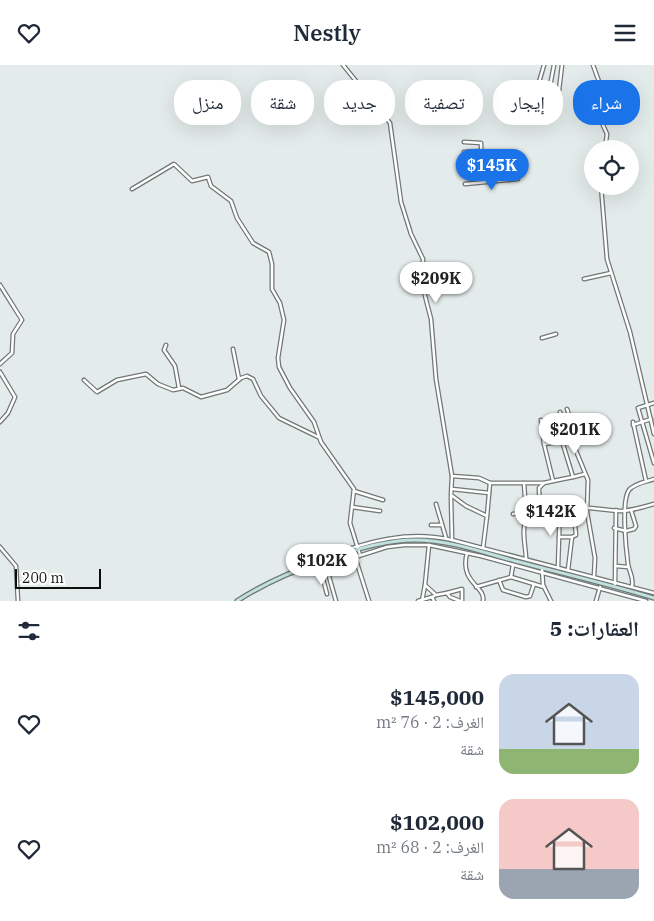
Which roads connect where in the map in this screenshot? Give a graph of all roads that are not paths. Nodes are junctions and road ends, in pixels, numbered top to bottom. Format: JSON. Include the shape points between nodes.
{"nodes":[{"id":1,"x":344,"y":65,"type":"edge"},
{"id":2,"x":544,"y":65,"type":"edge"},
{"id":3,"x":554,"y":65,"type":"edge"},
{"id":4,"x":562,"y":65,"type":"edge"},
{"id":5,"x":593,"y":65,"type":"edge"},
{"id":6,"x":540,"y":80,"type":"edge"},
{"id":7,"x":551,"y":80,"type":"edge"},
{"id":8,"x":560,"y":80,"type":"edge"},
{"id":9,"x":607,"y":140,"type":"edge"},
{"id":10,"x":464,"y":142,"type":"dead end"},
{"id":11,"x":482,"y":151,"type":"junction"},
{"id":12,"x":464,"y":152,"type":"dead end"},
{"id":13,"x":464,"y":171,"type":"dead end"},
{"id":14,"x":482,"y":171,"type":"junction"},
{"id":15,"x":518,"y":179,"type":"dead end"},
{"id":16,"x":509,"y":180,"type":"junction"},
{"id":17,"x":465,"y":184,"type":"dead end"},
{"id":18,"x":132,"y":189,"type":"dead end"},
{"id":19,"x":601,"y":195,"type":"edge"},
{"id":20,"x":611,"y":273,"type":"junction"},
{"id":21,"x":584,"y":279,"type":"dead end"},
{"id":22,"x":0,"y":285,"type":"edge"},
{"id":23,"x":556,"y":334,"type":"dead end"},
{"id":24,"x":542,"y":338,"type":"dead end"},
{"id":25,"x":166,"y":345,"type":"dead end"},
{"id":26,"x":233,"y":349,"type":"dead end"},
{"id":27,"x":0,"y":364,"type":"edge"},
{"id":28,"x":0,"y":372,"type":"edge"},
{"id":29,"x":239,"y":379,"type":"junction"},
{"id":30,"x":84,"y":380,"type":"dead end"},
{"id":31,"x":179,"y":388,"type":"junction"},
{"id":32,"x":654,"y":403,"type":"edge"},
{"id":33,"x":647,"y":404,"type":"junction"},
{"id":34,"x":567,"y":409,"type":"dead end"},
{"id":35,"x":560,"y":411,"type":"dead end"},
{"id":36,"x":651,"y":419,"type":"junction"},
{"id":37,"x":541,"y":420,"type":"dead end"},
{"id":38,"x":0,"y":422,"type":"edge"},
{"id":39,"x":642,"y":422,"type":"junction"},
{"id":40,"x":654,"y":434,"type":"edge"},
{"id":41,"x":318,"y":437,"type":"junction"},
{"id":42,"x":571,"y":440,"type":"junction"},
{"id":43,"x":562,"y":441,"type":"junction"},
{"id":44,"x":544,"y":444,"type":"junction"},
{"id":45,"x":654,"y":463,"type":"edge"},
{"id":46,"x":585,"y":474,"type":"junction"},
{"id":47,"x":452,"y":476,"type":"junction"},
{"id":48,"x":573,"y":477,"type":"junction"},
{"id":49,"x":654,"y":479,"type":"edge"},
{"id":50,"x":553,"y":481,"type":"junction"},
{"id":51,"x":646,"y":481,"type":"junction"},
{"id":52,"x":490,"y":483,"type":"junction"},
{"id":53,"x":524,"y":483,"type":"junction"},
{"id":54,"x":544,"y":483,"type":"junction"},
{"id":55,"x":452,"y":489,"type":"junction"},
{"id":56,"x":354,"y":491,"type":"junction"},
{"id":57,"x":489,"y":493,"type":"junction"},
{"id":58,"x":451,"y":495,"type":"junction"},
{"id":59,"x":383,"y":500,"type":"dead end"},
{"id":60,"x":436,"y":504,"type":"dead end"},
{"id":61,"x":654,"y":504,"type":"edge"},
{"id":62,"x":352,"y":507,"type":"junction"},
{"id":63,"x":560,"y":507,"type":"junction"},
{"id":64,"x":586,"y":507,"type":"junction"},
{"id":65,"x":616,"y":510,"type":"junction"},
{"id":66,"x":631,"y":510,"type":"junction"},
{"id":67,"x":380,"y":511,"type":"dead end"},
{"id":68,"x":540,"y":511,"type":"junction"},
{"id":69,"x":624,"y":511,"type":"junction"},
{"id":70,"x":513,"y":514,"type":"dead end"},
{"id":71,"x":487,"y":516,"type":"junction"},
{"id":72,"x":431,"y":525,"type":"dead end"},
{"id":73,"x":443,"y":525,"type":"junction"},
{"id":74,"x":575,"y":525,"type":"dead end"},
{"id":75,"x":614,"y":528,"type":"junction"},
{"id":76,"x":626,"y":531,"type":"junction"},
{"id":77,"x":408,"y":536,"type":"junction"},
{"id":78,"x":560,"y":537,"type":"junction"},
{"id":79,"x":572,"y":537,"type":"junction"},
{"id":80,"x":446,"y":539,"type":"junction"},
{"id":81,"x":452,"y":540,"type":"junction"},
{"id":82,"x":408,"y":541,"type":"junction"},
{"id":83,"x":425,"y":541,"type":"junction"},
{"id":84,"x":356,"y":546,"type":"junction"},
{"id":85,"x":468,"y":546,"type":"junction"},
{"id":86,"x":0,"y":547,"type":"edge"},
{"id":87,"x":483,"y":550,"type":"junction"},
{"id":88,"x":358,"y":551,"type":"junction"},
{"id":89,"x":467,"y":553,"type":"junction"},
{"id":90,"x":360,"y":555,"type":"junction"},
{"id":91,"x":355,"y":557,"type":"junction"},
{"id":92,"x":526,"y":559,"type":"junction"},
{"id":93,"x":520,"y":560,"type":"junction"},
{"id":94,"x":322,"y":562,"type":"junction"},
{"id":95,"x":513,"y":565,"type":"junction"},
{"id":96,"x":616,"y":566,"type":"junction"},
{"id":97,"x":323,"y":567,"type":"junction"},
{"id":98,"x":628,"y":567,"type":"junction"},
{"id":99,"x":557,"y":569,"type":"junction"},
{"id":100,"x":542,"y":570,"type":"junction"},
{"id":101,"x":568,"y":570,"type":"junction"},
{"id":102,"x":298,"y":571,"type":"junction"},
{"id":103,"x":594,"y":576,"type":"junction"},
{"id":104,"x":511,"y":577,"type":"junction"},
{"id":105,"x":499,"y":580,"type":"junction"},
{"id":106,"x":534,"y":584,"type":"junction"},
{"id":107,"x":425,"y":585,"type":"junction"},
{"id":108,"x":612,"y":586,"type":"junction"},
{"id":109,"x":476,"y":587,"type":"junction"},
{"id":110,"x":544,"y":587,"type":"junction"},
{"id":111,"x":600,"y":587,"type":"junction"},
{"id":112,"x":632,"y":589,"type":"junction"},
{"id":113,"x":447,"y":593,"type":"junction"},
{"id":114,"x":654,"y":593,"type":"edge"},
{"id":115,"x":328,"y":594,"type":"dead end"},
{"id":116,"x":434,"y":596,"type":"junction"},
{"id":117,"x":654,"y":598,"type":"edge"},
{"id":118,"x":423,"y":600,"type":"edge"},
{"id":119,"x":638,"y":600,"type":"edge"},
{"id":120,"x":18,"y":601,"type":"edge"},
{"id":121,"x":237,"y":601,"type":"edge"},
{"id":122,"x":336,"y":601,"type":"edge"},
{"id":123,"x":369,"y":601,"type":"edge"},
{"id":124,"x":418,"y":601,"type":"edge"},
{"id":125,"x":434,"y":601,"type":"edge"},
{"id":126,"x":461,"y":601,"type":"edge"},
{"id":127,"x":483,"y":601,"type":"edge"},
{"id":128,"x":550,"y":601,"type":"edge"},
{"id":129,"x":596,"y":601,"type":"edge"},
{"id":130,"x":646,"y":601,"type":"edge"}],
"edges":[{"from":1,"to":47,"type":"street","via":[[390,123],[401,202],[423,259],[422,289],[431,316],[436,379]]},
{"from":2,"to":6,"type":"street"},
{"from":3,"to":7,"type":"street"},
{"from":4,"to":8,"type":"street"},
{"from":5,"to":9,"type":"street","via":[[606,101],[602,123],[608,134]]},
{"from":10,"to":11,"type":"street","via":[[482,143]]},
{"from":11,"to":12,"type":"street"},
{"from":11,"to":14,"type":"street"},
{"from":13,"to":14,"type":"street"},
{"from":14,"to":16,"type":"street","via":[[506,171]]},
{"from":15,"to":16,"type":"street"},
{"from":16,"to":17,"type":"street"},
{"from":18,"to":41,"type":"street","via":[[176,164],[192,181],[208,177],[211,186],[230,199],[237,218],[253,243],[270,254],[272,289],[284,320],[279,367],[314,422]]},
{"from":19,"to":20,"type":"street","via":[[604,243]]},
{"from":20,"to":21,"type":"street"},
{"from":20,"to":33,"type":"street","via":[[630,332]]},
{"from":22,"to":27,"type":"street","via":[[22,320],[13,334],[12,353]]},
{"from":23,"to":24,"type":"street"},
{"from":25,"to":31,"type":"street","via":[[164,350],[175,364]]},
{"from":26,"to":29,"type":"street"},
{"from":28,"to":38,"type":"street","via":[[15,399]]},
{"from":29,"to":31,"type":"street","via":[[229,389],[203,397]]},
{"from":29,"to":41,"type":"street","via":[[249,377],[279,418]]},
{"from":30,"to":31,"type":"street","via":[[96,392],[117,380],[146,374],[158,385],[173,390]]},
{"from":32,"to":33,"type":"street"},
{"from":33,"to":36,"type":"street"},
{"from":33,"to":39,"type":"street","via":[[638,408]]},
{"from":34,"to":42,"type":"street","via":[[576,435]]},
{"from":35,"to":42,"type":"street"},
{"from":36,"to":39,"type":"street"},
{"from":36,"to":40,"type":"street"},
{"from":37,"to":44,"type":"street"},
{"from":39,"to":45,"type":"street"},
{"from":39,"to":51,"type":"street","via":[[633,423]]},
{"from":41,"to":56,"type":"street"},
{"from":42,"to":43,"type":"street"},
{"from":42,"to":46,"type":"street"},
{"from":43,"to":44,"type":"street"},
{"from":43,"to":48,"type":"street"},
{"from":44,"to":50,"type":"street"},
{"from":46,"to":48,"type":"street"},
{"from":46,"to":64,"type":"street","via":[[588,480]]},
{"from":47,"to":52,"type":"street","via":[[479,478]]},
{"from":47,"to":55,"type":"street"},
{"from":48,"to":50,"type":"street"},
{"from":49,"to":51,"type":"street"},
{"from":50,"to":54,"type":"street"},
{"from":51,"to":69,"type":"street","via":[[630,490]]},
{"from":52,"to":53,"type":"street"},
{"from":52,"to":57,"type":"street"},
{"from":53,"to":54,"type":"street"},
{"from":53,"to":70,"type":"street","via":[[526,512]]},
{"from":54,"to":68,"type":"street","via":[[538,489]]},
{"from":55,"to":57,"type":"street"},
{"from":55,"to":58,"type":"street"},
{"from":56,"to":59,"type":"street"},
{"from":56,"to":62,"type":"street"},
{"from":57,"to":71,"type":"street"},
{"from":58,"to":71,"type":"street"},
{"from":58,"to":81,"type":"street"},
{"from":60,"to":73,"type":"street"},
{"from":61,"to":66,"type":"street"},
{"from":62,"to":67,"type":"street"},
{"from":62,"to":84,"type":"street","via":[[350,523]]},
{"from":63,"to":64,"type":"street"},
{"from":63,"to":68,"type":"street"},
{"from":63,"to":78,"type":"street"},
{"from":64,"to":65,"type":"street"},
{"from":64,"to":103,"type":"street","via":[[595,558]]},
{"from":65,"to":69,"type":"street"},
{"from":65,"to":75,"type":"street"},
{"from":66,"to":69,"type":"street"},
{"from":66,"to":76,"type":"street","via":[[636,526],[632,531]]},
{"from":68,"to":92,"type":"street","via":[[526,520]]},
{"from":69,"to":76,"type":"street"},
{"from":71,"to":87,"type":"street"},
{"from":72,"to":73,"type":"street"},
{"from":73,"to":80,"type":"street"},
{"from":74,"to":79,"type":"street","via":[[576,535]]},
{"from":75,"to":76,"type":"street"},
{"from":75,"to":96,"type":"street"},
{"from":76,"to":98,"type":"street"},
{"from":77,"to":82,"type":"main road"},
{"from":77,"to":83,"type":"street"},
{"from":77,"to":84,"type":"street"},
{"from":78,"to":79,"type":"street"},
{"from":78,"to":99,"type":"street"},
{"from":79,"to":101,"type":"street"},
{"from":80,"to":81,"type":"street"},
{"from":80,"to":83,"type":"street"},
{"from":81,"to":85,"type":"street"},
{"from":82,"to":83,"type":"main road"},
{"from":82,"to":88,"type":"main road"},
{"from":83,"to":85,"type":"main road"},
{"from":83,"to":89,"type":"street"},
{"from":83,"to":90,"type":"street"},
{"from":83,"to":107,"type":"street"},
{"from":84,"to":88,"type":"street"},
{"from":84,"to":102,"type":"street","via":[[305,564]]},
{"from":85,"to":87,"type":"main road"},
{"from":85,"to":89,"type":"street"},
{"from":86,"to":120,"type":"street","via":[[16,566]]},
{"from":87,"to":93,"type":"main road"},
{"from":88,"to":90,"type":"street"},
{"from":88,"to":94,"type":"main road"},
{"from":89,"to":95,"type":"street"},
{"from":89,"to":109,"type":"street","via":[[464,563],[466,574]]},
{"from":90,"to":91,"type":"street"},
{"from":91,"to":97,"type":"street"},
{"from":91,"to":123,"type":"street"},
{"from":92,"to":93,"type":"street"},
{"from":92,"to":99,"type":"street"},
{"from":93,"to":100,"type":"main road"},
{"from":94,"to":97,"type":"main road"},
{"from":94,"to":102,"type":"main road"},
{"from":95,"to":100,"type":"street"},
{"from":95,"to":104,"type":"street"},
{"from":96,"to":98,"type":"street"},
{"from":96,"to":108,"type":"street"},
{"from":97,"to":102,"type":"street","via":[[308,572]]},
{"from":97,"to":115,"type":"street"},
{"from":97,"to":122,"type":"street"},
{"from":98,"to":112,"type":"street","via":[[633,577]]},
{"from":99,"to":100,"type":"main road"},
{"from":99,"to":101,"type":"street"},
{"from":99,"to":108,"type":"main road"},
{"from":100,"to":110,"type":"street"},
{"from":100,"to":111,"type":"street"},
{"from":101,"to":103,"type":"street"},
{"from":102,"to":121,"type":"main road","via":[[265,584]]},
{"from":103,"to":108,"type":"street"},
{"from":104,"to":105,"type":"street"},
{"from":104,"to":106,"type":"street"},
{"from":105,"to":106,"type":"street","via":[[503,590],[526,597],[530,596]]},
{"from":105,"to":109,"type":"street"},
{"from":106,"to":110,"type":"street"},
{"from":107,"to":116,"type":"street"},
{"from":107,"to":118,"type":"street"},
{"from":108,"to":111,"type":"street"},
{"from":108,"to":112,"type":"main road"},
{"from":108,"to":119,"type":"street"},
{"from":109,"to":127,"type":"street","via":[[483,595]]},
{"from":110,"to":128,"type":"street"},
{"from":111,"to":129,"type":"street"},
{"from":112,"to":114,"type":"street"},
{"from":112,"to":117,"type":"main road"},
{"from":113,"to":116,"type":"street"},
{"from":113,"to":126,"type":"street"},
{"from":113,"to":126,"type":"street","via":[[462,589]]},
{"from":116,"to":118,"type":"street"},
{"from":116,"to":125,"type":"street"},
{"from":118,"to":124,"type":"street"},
{"from":119,"to":130,"type":"street"}]}
